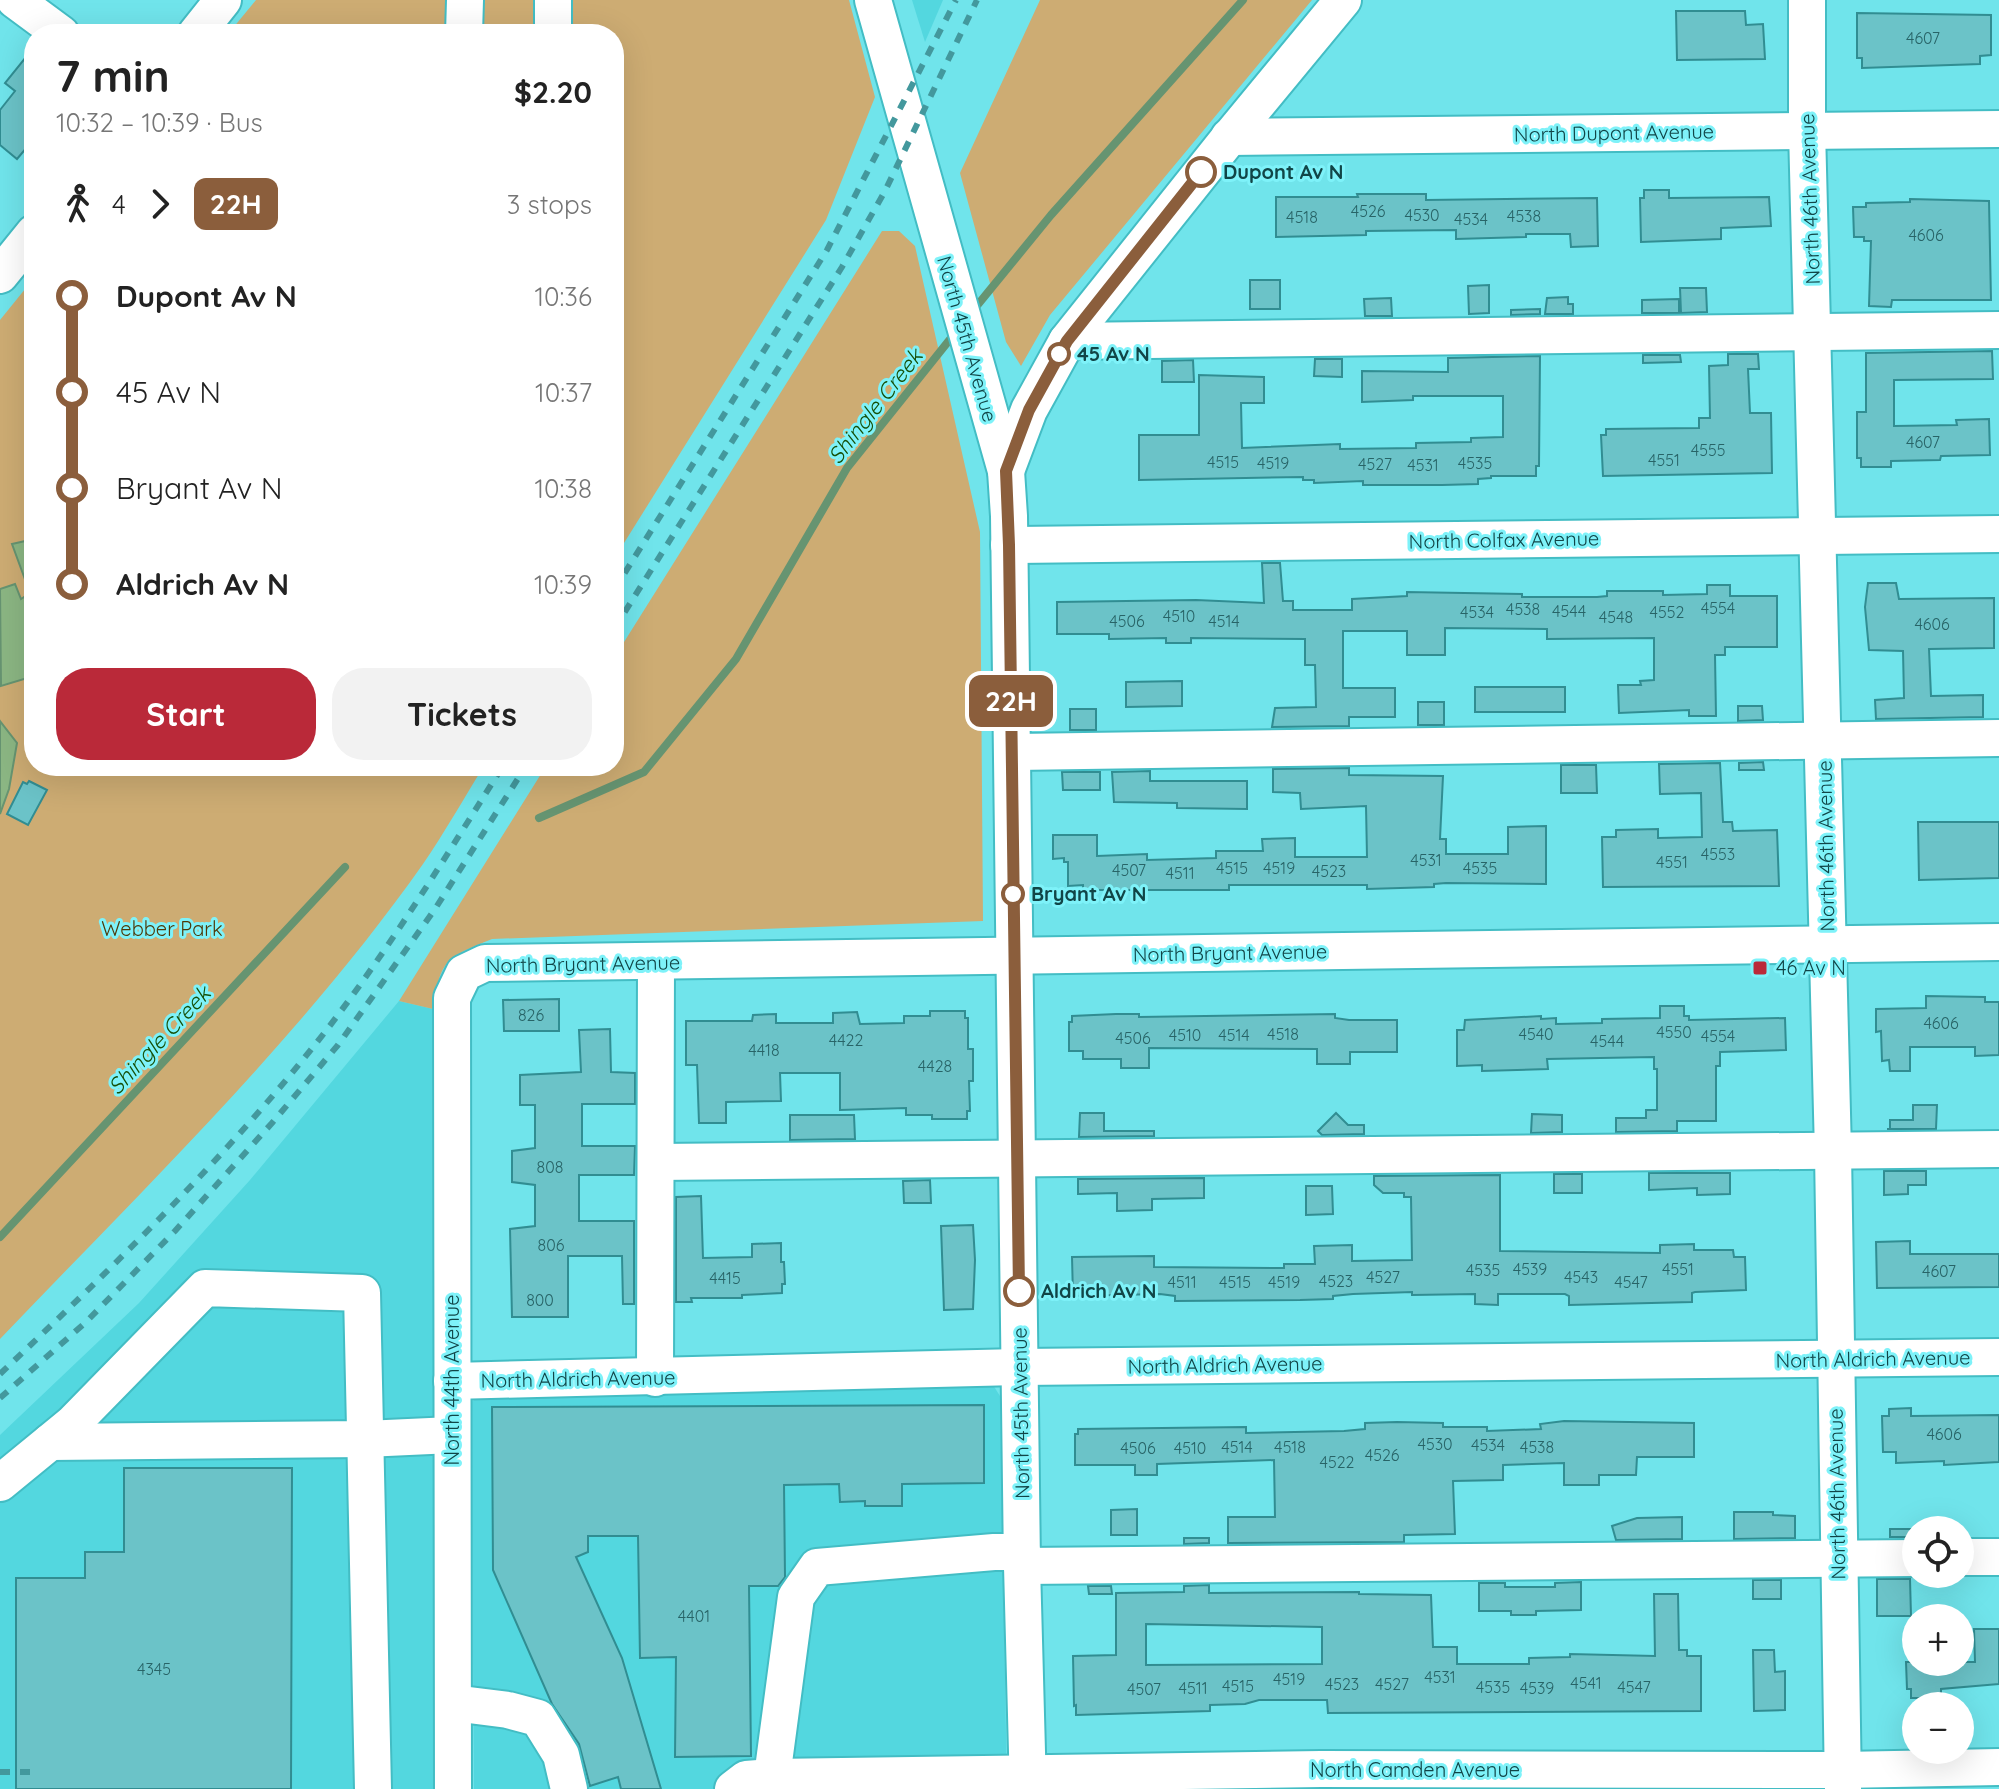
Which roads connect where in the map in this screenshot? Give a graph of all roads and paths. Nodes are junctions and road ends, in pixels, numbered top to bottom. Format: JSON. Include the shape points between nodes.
{"nodes":[{"id":1,"x":15,"y":0,"type":"edge"},
{"id":2,"x":223,"y":0,"type":"edge"},
{"id":3,"x":465,"y":0,"type":"edge"},
{"id":4,"x":553,"y":0,"type":"edge"},
{"id":5,"x":873,"y":0,"type":"edge"},
{"id":6,"x":1343,"y":0,"type":"edge"},
{"id":7,"x":1807,"y":0,"type":"edge"},
{"id":8,"x":47,"y":24,"type":"edge"},
{"id":9,"x":204,"y":24,"type":"edge"},
{"id":10,"x":464,"y":24,"type":"edge"},
{"id":11,"x":553,"y":24,"type":"edge"},
{"id":12,"x":1999,"y":129,"type":"edge"},
{"id":13,"x":1807,"y":130,"type":"junction"},
{"id":14,"x":1229,"y":137,"type":"junction"},
{"id":15,"x":24,"y":245,"type":"edge"},
{"id":16,"x":0,"y":275,"type":"edge"},
{"id":17,"x":1999,"y":330,"type":"edge"},
{"id":18,"x":1814,"y":332,"type":"junction"},
{"id":19,"x":1067,"y":341,"type":"junction"},
{"id":20,"x":1006,"y":471,"type":"junction"},
{"id":21,"x":1999,"y":534,"type":"edge"},
{"id":22,"x":1817,"y":537,"type":"junction"},
{"id":23,"x":1009,"y":545,"type":"junction"},
{"id":24,"x":1999,"y":738,"type":"edge"},
{"id":25,"x":1823,"y":740,"type":"junction"},
{"id":26,"x":1012,"y":752,"type":"junction"},
{"id":27,"x":1999,"y":942,"type":"edge"},
{"id":28,"x":1828,"y":944,"type":"junction"},
{"id":29,"x":1014,"y":956,"type":"junction"},
{"id":30,"x":656,"y":962,"type":"junction"},
{"id":31,"x":464,"y":973,"type":"joint"},
{"id":32,"x":1999,"y":1149,"type":"edge"},
{"id":33,"x":1833,"y":1152,"type":"junction"},
{"id":34,"x":1017,"y":1159,"type":"junction"},
{"id":35,"x":656,"y":1162,"type":"junction"},
{"id":36,"x":1999,"y":1357,"type":"edge"},
{"id":37,"x":1835,"y":1359,"type":"junction"},
{"id":38,"x":1020,"y":1367,"type":"junction"},
{"id":39,"x":655,"y":1378,"type":"junction"},
{"id":40,"x":452,"y":1381,"type":"junction"},
{"id":41,"x":452,"y":1435,"type":"junction"},
{"id":42,"x":365,"y":1439,"type":"junction"},
{"id":43,"x":50,"y":1442,"type":"junction"},
{"id":44,"x":0,"y":1483,"type":"edge"},
{"id":45,"x":1974,"y":1557,"type":"edge"},
{"id":46,"x":1999,"y":1557,"type":"edge"},
{"id":47,"x":1902,"y":1558,"type":"edge"},
{"id":48,"x":1022,"y":1559,"type":"junction"},
{"id":49,"x":1838,"y":1559,"type":"junction"},
{"id":50,"x":453,"y":1703,"type":"junction"},
{"id":51,"x":1999,"y":1767,"type":"edge"},
{"id":52,"x":772,"y":1777,"type":"junction"},
{"id":53,"x":1322,"y":1779,"type":"edge"},
{"id":54,"x":1842,"y":1780,"type":"edge"},
{"id":55,"x":1027,"y":1781,"type":"edge"},
{"id":56,"x":958,"y":1782,"type":"edge"},
{"id":57,"x":373,"y":1789,"type":"edge"},
{"id":58,"x":453,"y":1789,"type":"edge"},
{"id":59,"x":569,"y":1789,"type":"edge"},
{"id":60,"x":733,"y":1789,"type":"edge"}],
"edges":[{"from":1,"to":8,"type":"street"},
{"from":2,"to":9,"type":"street"},
{"from":3,"to":10,"type":"street"},
{"from":4,"to":11,"type":"street"},
{"from":5,"to":20,"type":"street","name":"North 45th Avenue"},
{"from":6,"to":14,"type":"street"},
{"from":7,"to":13,"type":"street","name":"North 46th Avenue"},
{"from":12,"to":13,"type":"street","name":"North Dupont Avenue"},
{"from":13,"to":14,"type":"street","name":"North Dupont Avenue"},
{"from":13,"to":18,"type":"street","name":"North 46th Avenue"},
{"from":14,"to":19,"type":"street"},
{"from":15,"to":16,"type":"street"},
{"from":17,"to":18,"type":"street"},
{"from":18,"to":19,"type":"street"},
{"from":18,"to":22,"type":"street","name":"North 46th Avenue"},
{"from":19,"to":20,"type":"street","via":[[1029,410]]},
{"from":20,"to":23,"type":"street","name":"North 45th Avenue"},
{"from":21,"to":22,"type":"street","name":"North Colfax Avenue"},
{"from":22,"to":23,"type":"street","name":"North Colfax Avenue"},
{"from":22,"to":25,"type":"street","name":"North 46th Avenue"},
{"from":23,"to":26,"type":"street","name":"North 45th Avenue"},
{"from":24,"to":25,"type":"street"},
{"from":25,"to":26,"type":"street"},
{"from":25,"to":28,"type":"street","name":"North 46th Avenue"},
{"from":26,"to":29,"type":"street","name":"North 45th Avenue"},
{"from":27,"to":28,"type":"street","name":"North Bryant Avenue"},
{"from":28,"to":29,"type":"street","name":"North Bryant Avenue"},
{"from":28,"to":33,"type":"street","name":"North 46th Avenue"},
{"from":29,"to":30,"type":"street","name":"North Bryant Avenue"},
{"from":29,"to":34,"type":"street","name":"North 45th Avenue"},
{"from":30,"to":31,"type":"street","name":"North Bryant Avenue","via":[[485,963]]},
{"from":30,"to":35,"type":"street"},
{"from":31,"to":40,"type":"street","name":"North 44th Avenue","via":[[452,998]]},
{"from":32,"to":33,"type":"street"},
{"from":33,"to":34,"type":"street"},
{"from":33,"to":37,"type":"street","name":"North 46th Avenue"},
{"from":34,"to":35,"type":"street"},
{"from":34,"to":38,"type":"street","name":"North 45th Avenue"},
{"from":35,"to":39,"type":"street"},
{"from":36,"to":37,"type":"street","name":"North Aldrich Avenue"},
{"from":37,"to":38,"type":"street","name":"North Aldrich Avenue"},
{"from":37,"to":49,"type":"street","name":"North 46th Avenue"},
{"from":38,"to":39,"type":"street","name":"North Aldrich Avenue"},
{"from":38,"to":48,"type":"street","name":"North 45th Avenue"},
{"from":39,"to":40,"type":"street","name":"North Aldrich Avenue"},
{"from":40,"to":41,"type":"street","name":"North 44th Avenue"},
{"from":41,"to":42,"type":"street"},
{"from":41,"to":50,"type":"street","name":"North 44th Avenue"},
{"from":42,"to":43,"type":"street"},
{"from":42,"to":43,"type":"street","via":[[362,1293],[205,1288]]},
{"from":42,"to":57,"type":"street"},
{"from":43,"to":44,"type":"street"},
{"from":45,"to":46,"type":"street"},
{"from":47,"to":49,"type":"street"},
{"from":48,"to":49,"type":"street"},
{"from":48,"to":52,"type":"street","via":[[994,1552],[817,1567],[796,1597]]},
{"from":48,"to":55,"type":"street","name":"North 45th Avenue"},
{"from":49,"to":54,"type":"street","name":"North 46th Avenue"},
{"from":50,"to":58,"type":"street","name":"North 44th Avenue"},
{"from":50,"to":59,"type":"street","via":[[538,1718],[561,1755]]},
{"from":51,"to":54,"type":"street","name":"North Camden Avenue"},
{"from":52,"to":56,"type":"street","name":"North Camden Avenue"},
{"from":52,"to":60,"type":"street","name":"North Camden Avenue","via":[[746,1779]]},
{"from":53,"to":54,"type":"street","name":"North Camden Avenue"},
{"from":53,"to":55,"type":"street","name":"North Camden Avenue"},
{"from":55,"to":56,"type":"street","name":"North Camden Avenue"}]}
